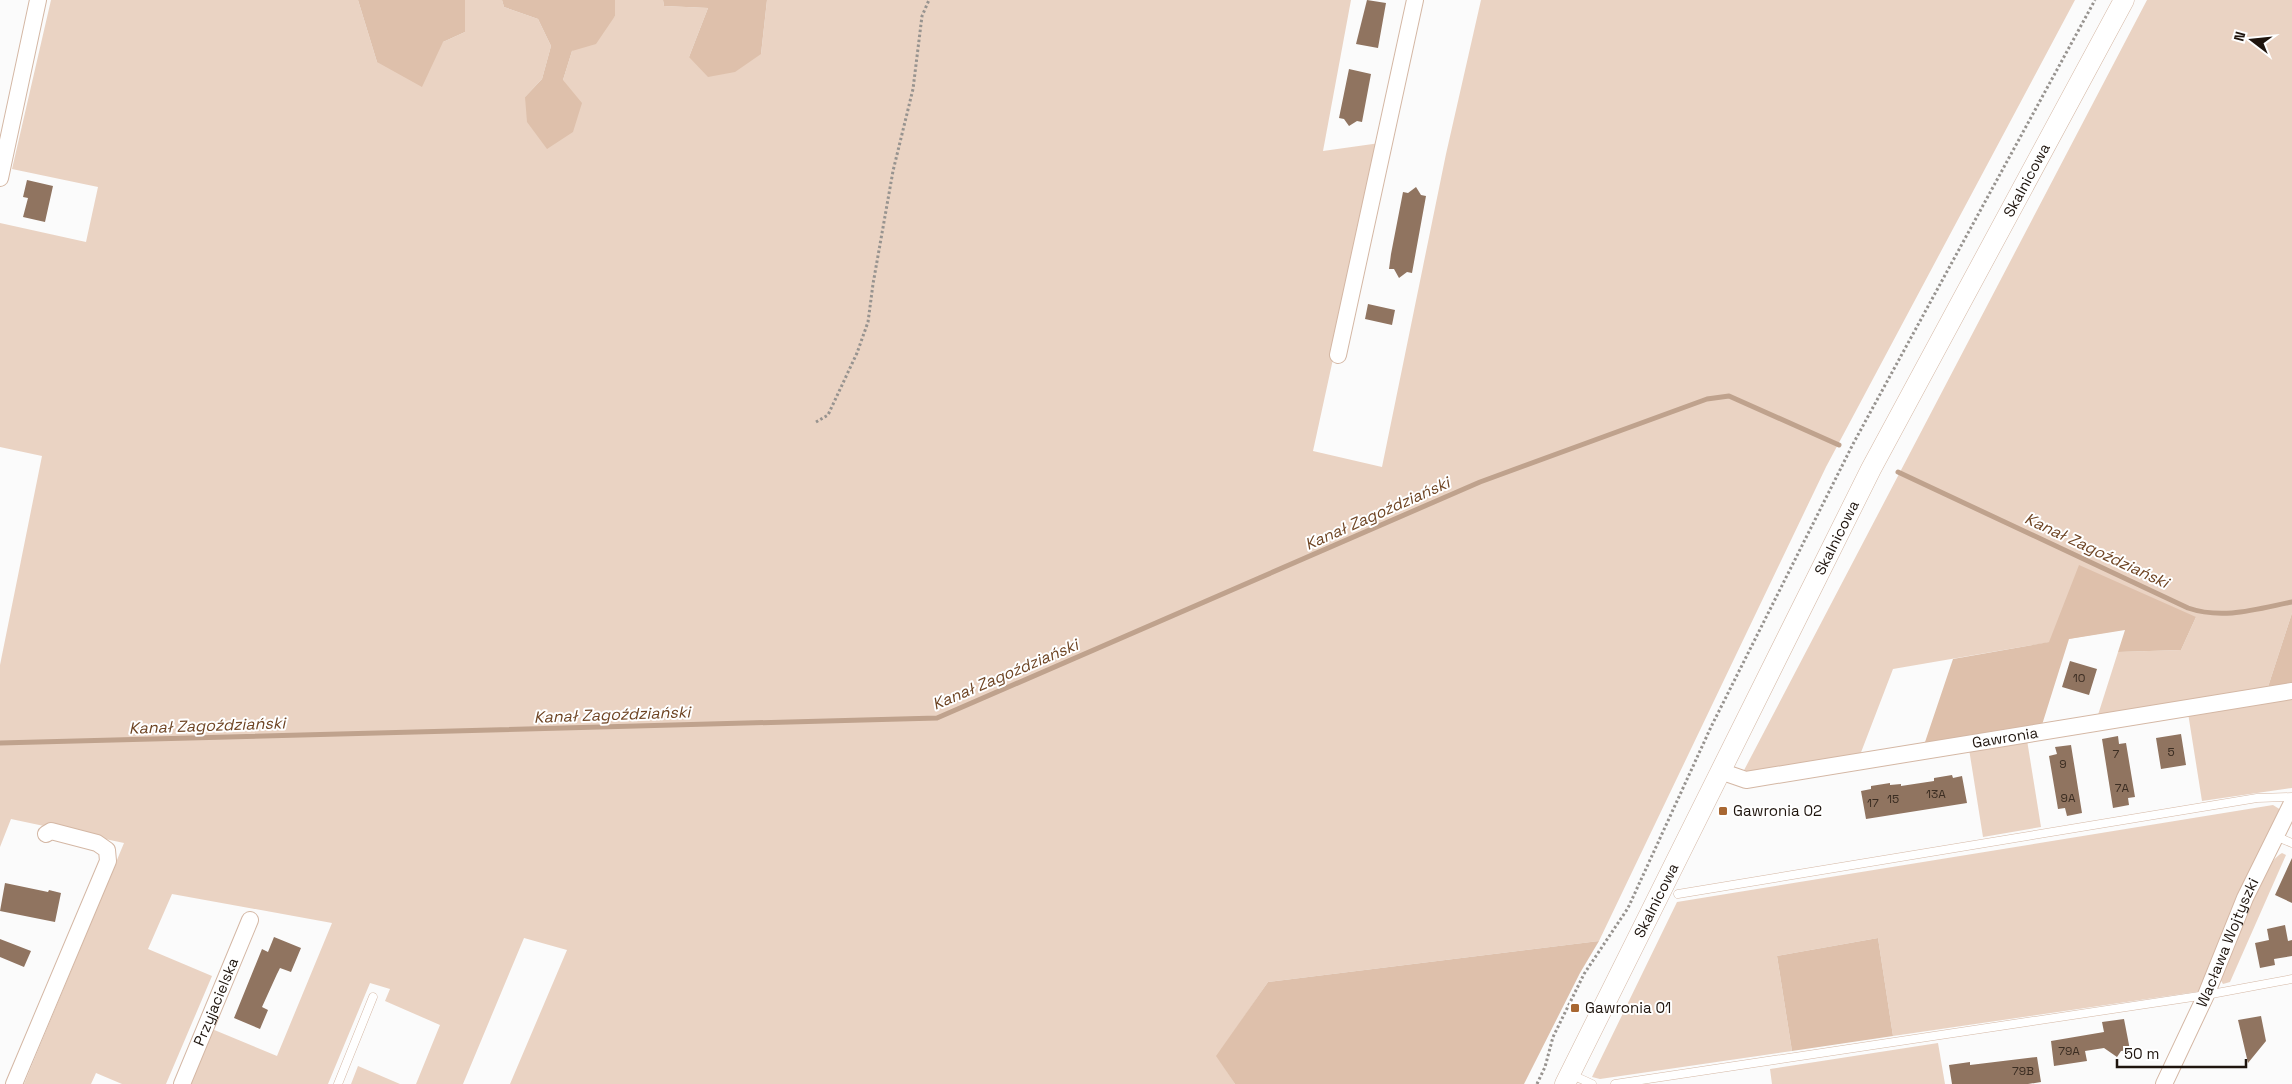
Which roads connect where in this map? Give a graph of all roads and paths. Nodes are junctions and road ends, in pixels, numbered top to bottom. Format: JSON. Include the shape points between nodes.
{"nodes":[{"id":1,"x":38,"y":0,"type":"edge"},
{"id":2,"x":929,"y":0,"type":"edge"},
{"id":3,"x":1415,"y":0,"type":"edge"},
{"id":4,"x":2095,"y":0,"type":"edge"},
{"id":5,"x":2124,"y":0,"type":"edge"},
{"id":6,"x":0,"y":178,"type":"edge"},
{"id":7,"x":1338,"y":355,"type":"dead end"},
{"id":8,"x":816,"y":422,"type":"dead end"},
{"id":9,"x":2292,"y":691,"type":"edge"},
{"id":10,"x":1720,"y":771,"type":"junction"},
{"id":11,"x":2292,"y":797,"type":"edge"},
{"id":12,"x":2292,"y":803,"type":"edge"},
{"id":13,"x":46,"y":834,"type":"dead end"},
{"id":14,"x":2275,"y":836,"type":"junction"},
{"id":15,"x":2292,"y":843,"type":"edge"},
{"id":16,"x":1678,"y":894,"type":"dead end"},
{"id":17,"x":250,"y":920,"type":"dead end"},
{"id":18,"x":2292,"y":979,"type":"edge"},
{"id":19,"x":2206,"y":995,"type":"junction"},
{"id":20,"x":373,"y":997,"type":"dead end"},
{"id":21,"x":1568,"y":1079,"type":"edge"},
{"id":22,"x":14,"y":1084,"type":"edge"},
{"id":23,"x":182,"y":1084,"type":"edge"},
{"id":24,"x":338,"y":1084,"type":"edge"},
{"id":25,"x":1537,"y":1084,"type":"edge"},
{"id":26,"x":1592,"y":1084,"type":"edge"},
{"id":27,"x":1616,"y":1084,"type":"edge"},
{"id":28,"x":2164,"y":1084,"type":"edge"}],
"edges":[{"from":1,"to":6,"type":"street"},
{"from":2,"to":8,"type":"path","via":[[922,16],[913,89],[893,171],[868,322],[828,415]]},
{"from":3,"to":7,"type":"street"},
{"from":4,"to":25,"type":"path","via":[[1853,444],[1711,727],[1628,908],[1584,974],[1553,1037]]},
{"from":5,"to":10,"type":"street","name":"Skalnicowa","via":[[1871,469]]},
{"from":9,"to":10,"type":"street","name":"Gawronia","via":[[1746,780]]},
{"from":10,"to":21,"type":"street","name":"Skalnicowa"},
{"from":11,"to":16,"type":"lane","via":[[2257,798]]},
{"from":12,"to":14,"type":"street","name":"Wacława Wojtyszki"},
{"from":13,"to":22,"type":"street","via":[[52,831],[97,843],[107,850],[108,861]]},
{"from":14,"to":15,"type":"lane"},
{"from":14,"to":19,"type":"street","name":"Wacława Wojtyszki","via":[[2244,898]]},
{"from":17,"to":23,"type":"street","name":"Przyjacielska"},
{"from":18,"to":19,"type":"lane"},
{"from":19,"to":27,"type":"lane"},
{"from":19,"to":28,"type":"street","name":"Wacława Wojtyszki"},
{"from":20,"to":24,"type":"lane"},
{"from":21,"to":26,"type":"lane"}]}
